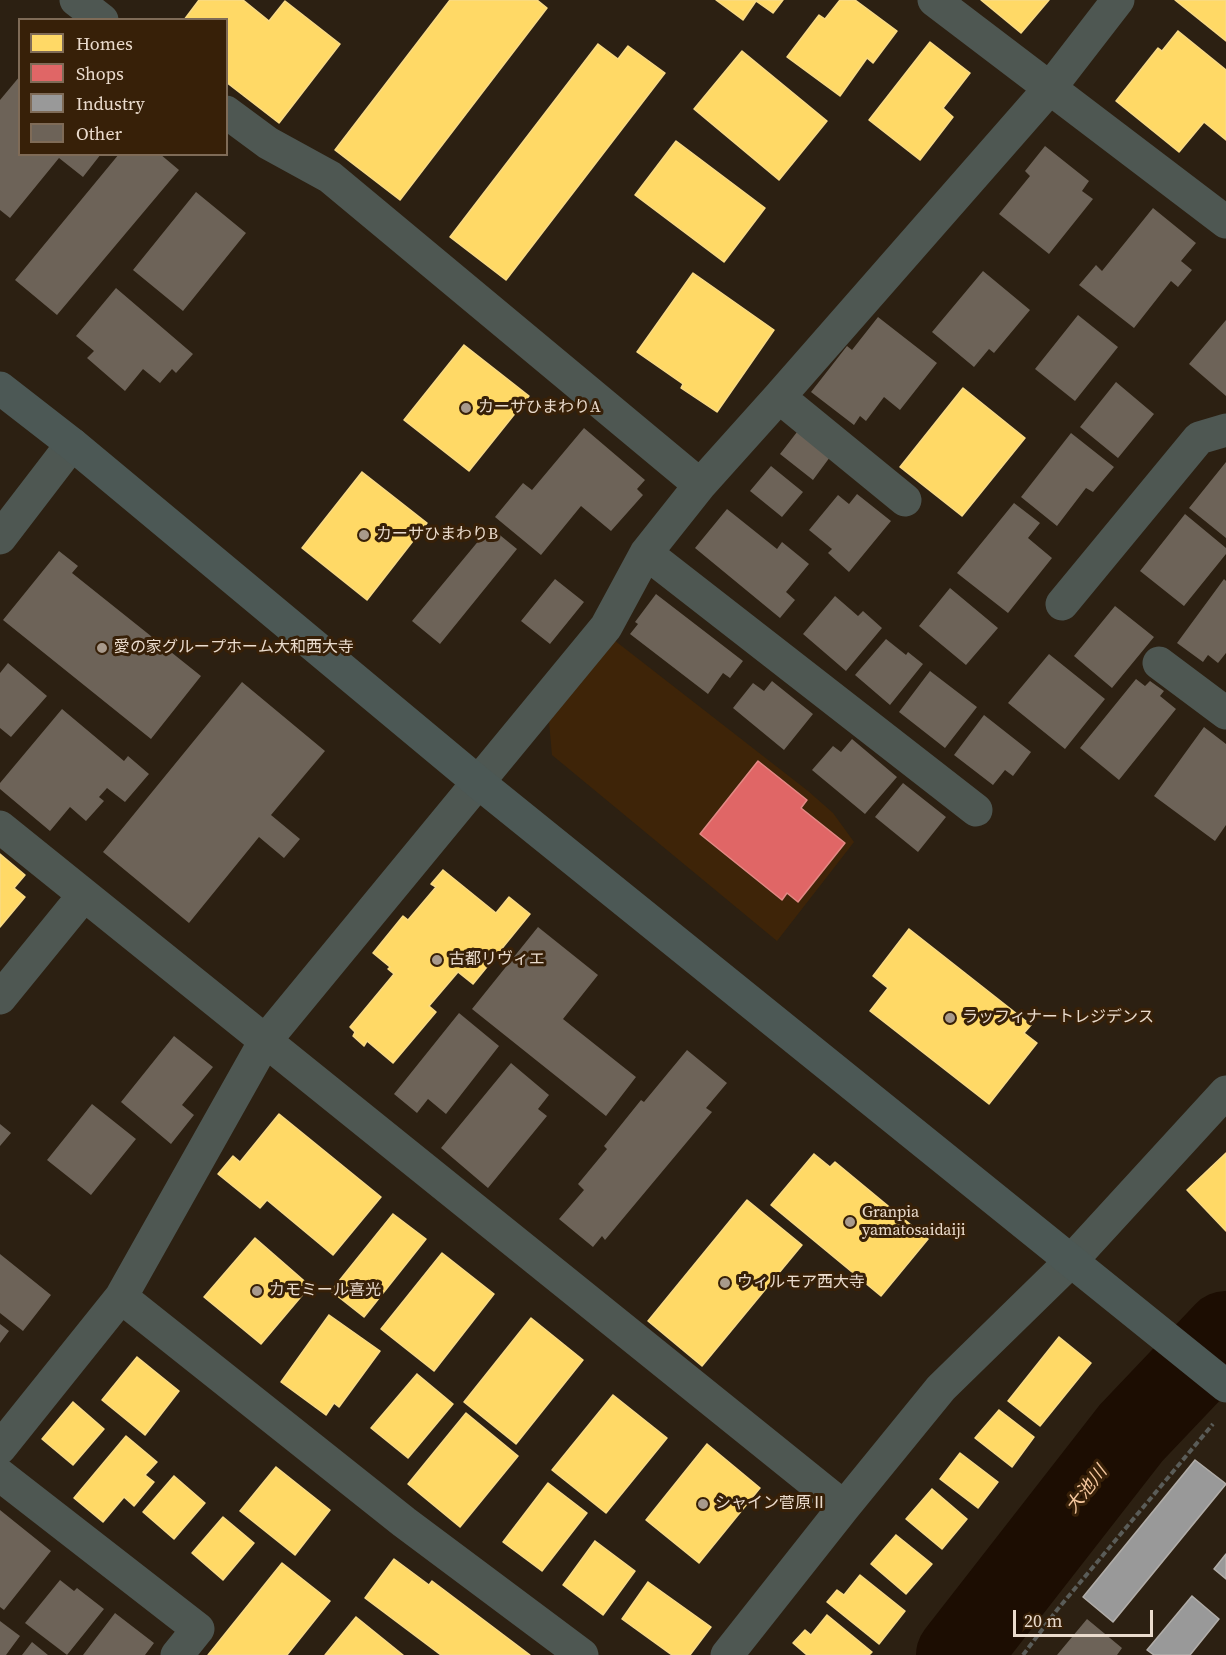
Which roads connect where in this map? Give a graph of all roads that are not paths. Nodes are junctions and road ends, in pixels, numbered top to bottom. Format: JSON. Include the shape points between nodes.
{"nodes":[{"id":1,"x":76,"y":0,"type":"edge"},
{"id":2,"x":934,"y":0,"type":"edge"},
{"id":3,"x":1118,"y":0,"type":"edge"},
{"id":4,"x":99,"y":18,"type":"edge"},
{"id":5,"x":1050,"y":88,"type":"junction"},
{"id":6,"x":228,"y":113,"type":"edge"},
{"id":7,"x":1226,"y":222,"type":"edge"},
{"id":8,"x":0,"y":388,"type":"edge"},
{"id":9,"x":779,"y":397,"type":"junction"},
{"id":10,"x":1226,"y":430,"type":"edge"},
{"id":11,"x":72,"y":444,"type":"junction"},
{"id":12,"x":700,"y":485,"type":"junction"},
{"id":13,"x":905,"y":500,"type":"dead end"},
{"id":14,"x":0,"y":538,"type":"edge"},
{"id":15,"x":646,"y":553,"type":"junction"},
{"id":16,"x":1062,"y":604,"type":"dead end"},
{"id":17,"x":1159,"y":663,"type":"dead end"},
{"id":18,"x":1226,"y":713,"type":"edge"},
{"id":19,"x":479,"y":783,"type":"junction"},
{"id":20,"x":976,"y":810,"type":"dead end"},
{"id":21,"x":0,"y":827,"type":"edge"},
{"id":22,"x":84,"y":895,"type":"junction"},
{"id":23,"x":0,"y":998,"type":"edge"},
{"id":24,"x":265,"y":1041,"type":"junction"},
{"id":25,"x":1226,"y":1092,"type":"edge"},
{"id":26,"x":1071,"y":1261,"type":"junction"},
{"id":27,"x":121,"y":1297,"type":"junction"},
{"id":28,"x":1224,"y":1384,"type":"edge"},
{"id":29,"x":0,"y":1448,"type":"edge"},
{"id":30,"x":0,"y":1475,"type":"edge"},
{"id":31,"x":844,"y":1507,"type":"junction"},
{"id":32,"x":177,"y":1655,"type":"edge"},
{"id":33,"x":582,"y":1655,"type":"edge"},
{"id":34,"x":727,"y":1655,"type":"edge"}],
"edges":[{"from":1,"to":4,"type":"street"},
{"from":2,"to":5,"type":"street"},
{"from":3,"to":5,"type":"street"},
{"from":5,"to":7,"type":"street"},
{"from":5,"to":9,"type":"street"},
{"from":6,"to":12,"type":"street","via":[[268,143],[330,177]]},
{"from":8,"to":11,"type":"street"},
{"from":9,"to":12,"type":"street"},
{"from":9,"to":13,"type":"street"},
{"from":10,"to":16,"type":"street","via":[[1199,438]]},
{"from":11,"to":14,"type":"street"},
{"from":11,"to":19,"type":"street"},
{"from":12,"to":15,"type":"street"},
{"from":15,"to":19,"type":"street","via":[[606,627]]},
{"from":15,"to":20,"type":"street"},
{"from":17,"to":18,"type":"street"},
{"from":19,"to":24,"type":"street"},
{"from":19,"to":26,"type":"street"},
{"from":21,"to":22,"type":"street"},
{"from":22,"to":23,"type":"street"},
{"from":22,"to":24,"type":"street"},
{"from":24,"to":27,"type":"street"},
{"from":24,"to":31,"type":"street"},
{"from":25,"to":26,"type":"street"},
{"from":26,"to":28,"type":"street"},
{"from":26,"to":31,"type":"street","via":[[941,1388]]},
{"from":27,"to":29,"type":"street"},
{"from":27,"to":33,"type":"street","via":[[404,1522]]},
{"from":30,"to":32,"type":"street","via":[[198,1629]]},
{"from":31,"to":34,"type":"street"}]}
